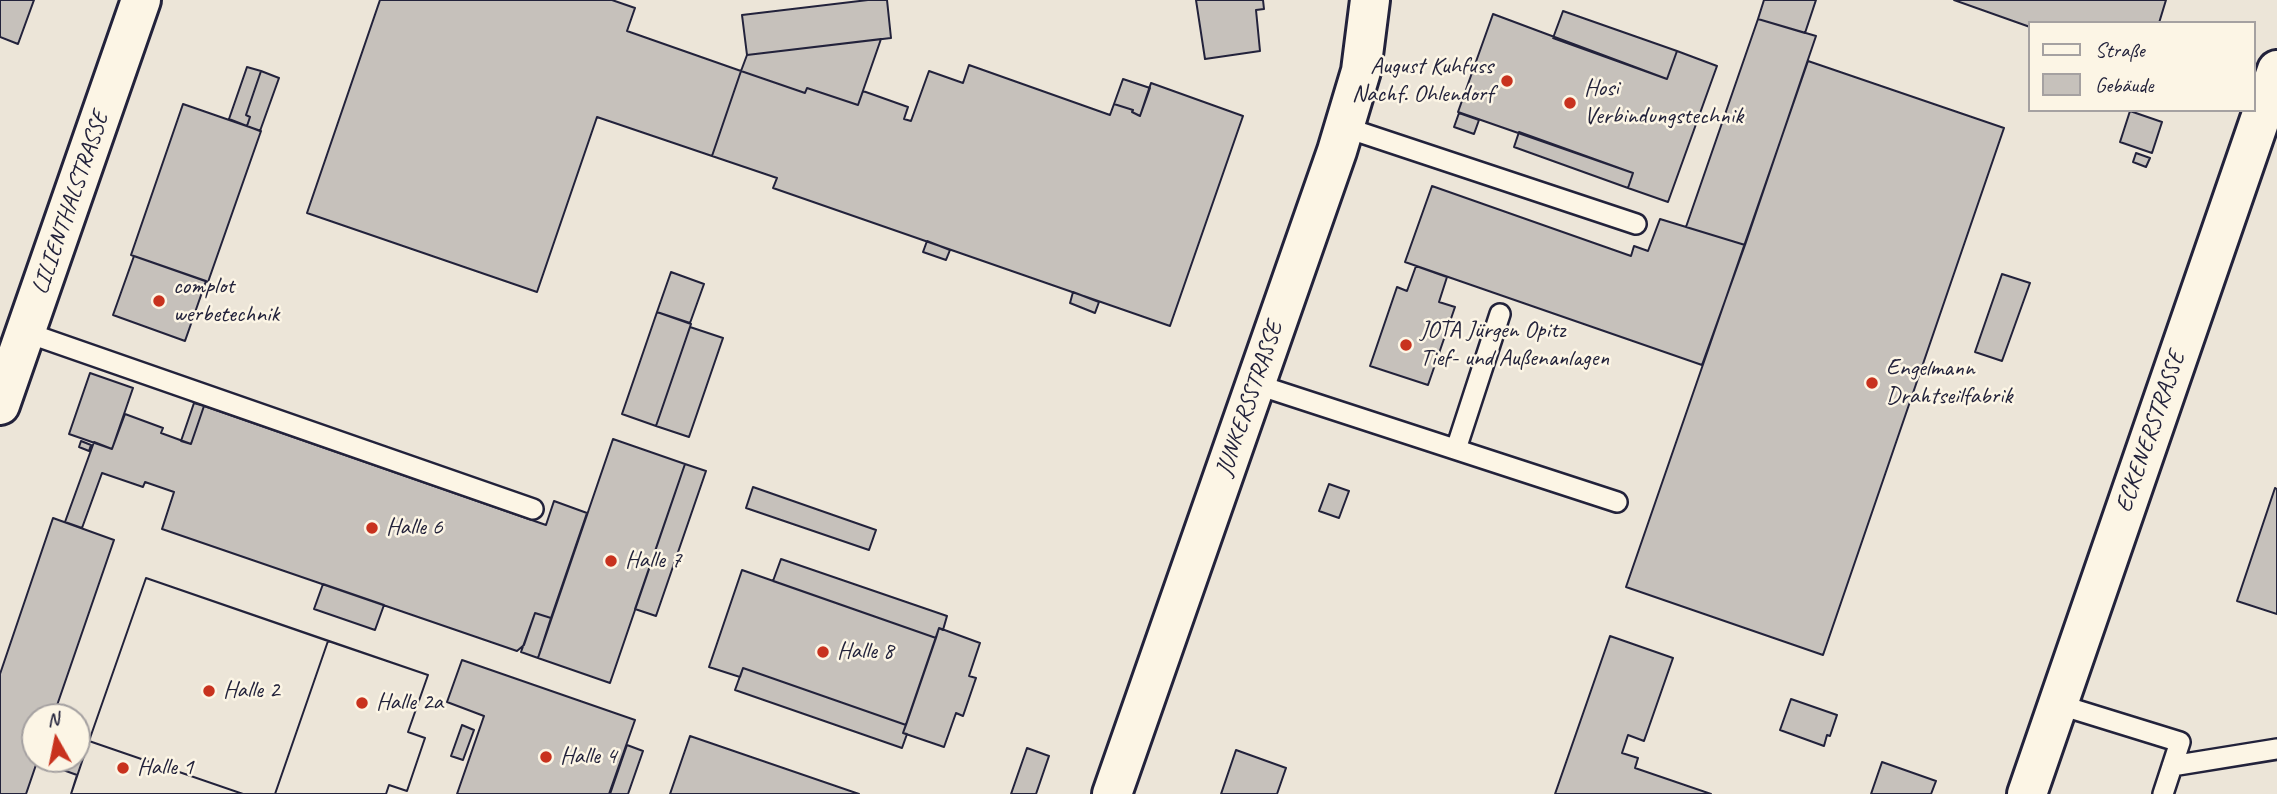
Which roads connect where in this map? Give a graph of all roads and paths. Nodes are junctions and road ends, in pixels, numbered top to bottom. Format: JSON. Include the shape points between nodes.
{"nodes":[{"id":1,"x":141,"y":0,"type":"edge"},
{"id":2,"x":1370,"y":0,"type":"edge"},
{"id":3,"x":2277,"y":70,"type":"edge"},
{"id":4,"x":1344,"y":127,"type":"junction"},
{"id":5,"x":1636,"y":223,"type":"dead end"},
{"id":6,"x":1500,"y":314,"type":"dead end"},
{"id":7,"x":25,"y":332,"type":"junction"},
{"id":8,"x":1255,"y":384,"type":"junction"},
{"id":9,"x":0,"y":405,"type":"edge"},
{"id":10,"x":1456,"y":449,"type":"junction"},
{"id":11,"x":1617,"y":502,"type":"dead end"},
{"id":12,"x":533,"y":509,"type":"dead end"},
{"id":13,"x":2057,"y":704,"type":"junction"},
{"id":14,"x":2277,"y":749,"type":"edge"},
{"id":15,"x":2172,"y":766,"type":"junction"},
{"id":16,"x":1112,"y":794,"type":"edge"},
{"id":17,"x":2027,"y":794,"type":"edge"},
{"id":18,"x":2163,"y":794,"type":"edge"}],
"edges":[{"from":1,"to":7,"type":"street","name":"LILIENTHALSTRASSE"},
{"from":2,"to":4,"type":"street","name":"JUNKERSSTRASSE","via":[[1361,71]]},
{"from":3,"to":13,"type":"street","name":"ECKENERSTRASSE"},
{"from":4,"to":5,"type":"lane"},
{"from":4,"to":8,"type":"street","name":"JUNKERSSTRASSE"},
{"from":6,"to":10,"type":"lane"},
{"from":7,"to":9,"type":"street","name":"LILIENTHALSTRASSE"},
{"from":7,"to":12,"type":"lane"},
{"from":8,"to":10,"type":"lane"},
{"from":8,"to":16,"type":"street","name":"JUNKERSSTRASSE"},
{"from":10,"to":11,"type":"lane"},
{"from":13,"to":15,"type":"lane","via":[[2180,741]]},
{"from":13,"to":17,"type":"street","name":"ECKENERSTRASSE"},
{"from":14,"to":15,"type":"lane"},
{"from":15,"to":18,"type":"lane"}]}
